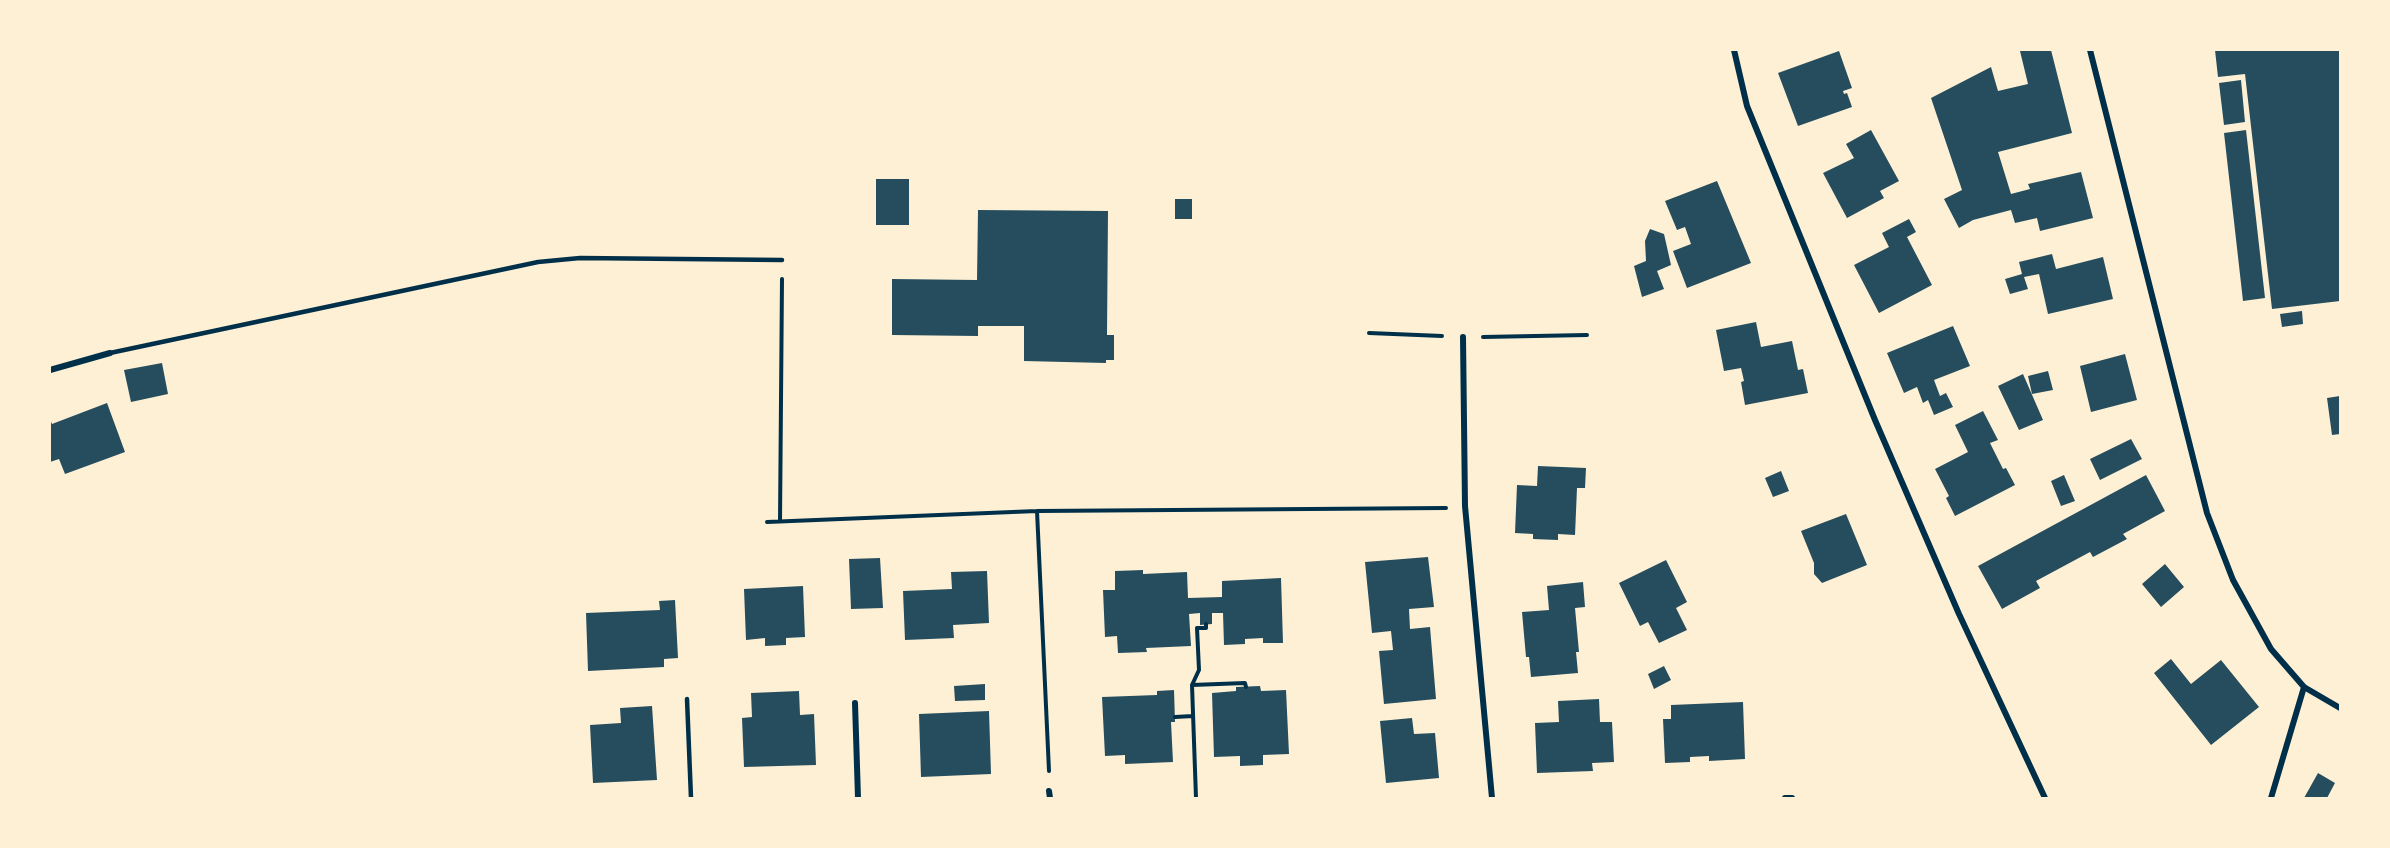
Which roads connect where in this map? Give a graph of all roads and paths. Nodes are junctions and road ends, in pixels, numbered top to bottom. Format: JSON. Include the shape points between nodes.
{"nodes":[{"id":1,"x":1734,"y":50,"type":"edge"},
{"id":2,"x":2090,"y":50,"type":"edge"},
{"id":3,"x":782,"y":260,"type":"joint"},
{"id":4,"x":1463,"y":337,"type":"dead end"},
{"id":5,"x":110,"y":353,"type":"joint"},
{"id":6,"x":50,"y":370,"type":"edge"},
{"id":7,"x":1465,"y":506,"type":"junction"},
{"id":8,"x":1037,"y":511,"type":"junction"},
{"id":9,"x":780,"y":521,"type":"junction"},
{"id":10,"x":766,"y":522,"type":"dead end"},
{"id":11,"x":1206,"y":624,"type":"dead end"},
{"id":12,"x":1192,"y":685,"type":"junction"},
{"id":13,"x":1246,"y":687,"type":"dead end"},
{"id":14,"x":2304,"y":687,"type":"junction"},
{"id":15,"x":687,"y":699,"type":"dead end"},
{"id":16,"x":855,"y":703,"type":"dead end"},
{"id":17,"x":2340,"y":708,"type":"edge"},
{"id":18,"x":1193,"y":716,"type":"junction"},
{"id":19,"x":1175,"y":717,"type":"dead end"},
{"id":20,"x":1049,"y":795,"type":"edge"},
{"id":21,"x":692,"y":798,"type":"edge"},
{"id":22,"x":858,"y":798,"type":"edge"},
{"id":23,"x":1196,"y":798,"type":"edge"},
{"id":24,"x":1492,"y":798,"type":"edge"},
{"id":25,"x":2045,"y":798,"type":"edge"},
{"id":26,"x":2271,"y":798,"type":"edge"}],
"edges":[{"from":1,"to":25,"type":"street","via":[[1747,106],[1875,420]]},
{"from":2,"to":14,"type":"street","via":[[2207,513],[2233,579],[2271,649]]},
{"from":3,"to":5,"type":"lane","via":[[580,258],[538,262]]},
{"from":3,"to":9,"type":"path"},
{"from":4,"to":7,"type":"street"},
{"from":5,"to":6,"type":"street"},
{"from":7,"to":8,"type":"path"},
{"from":7,"to":24,"type":"street"},
{"from":8,"to":9,"type":"path"},
{"from":8,"to":20,"type":"path"},
{"from":9,"to":10,"type":"path"},
{"from":11,"to":12,"type":"path","via":[[1206,628],[1197,628],[1199,670]]},
{"from":12,"to":13,"type":"path","via":[[1245,683]]},
{"from":12,"to":18,"type":"path"},
{"from":14,"to":17,"type":"street"},
{"from":14,"to":26,"type":"street"},
{"from":15,"to":21,"type":"lane"},
{"from":16,"to":22,"type":"street"},
{"from":18,"to":19,"type":"path"},
{"from":18,"to":23,"type":"path"}]}
